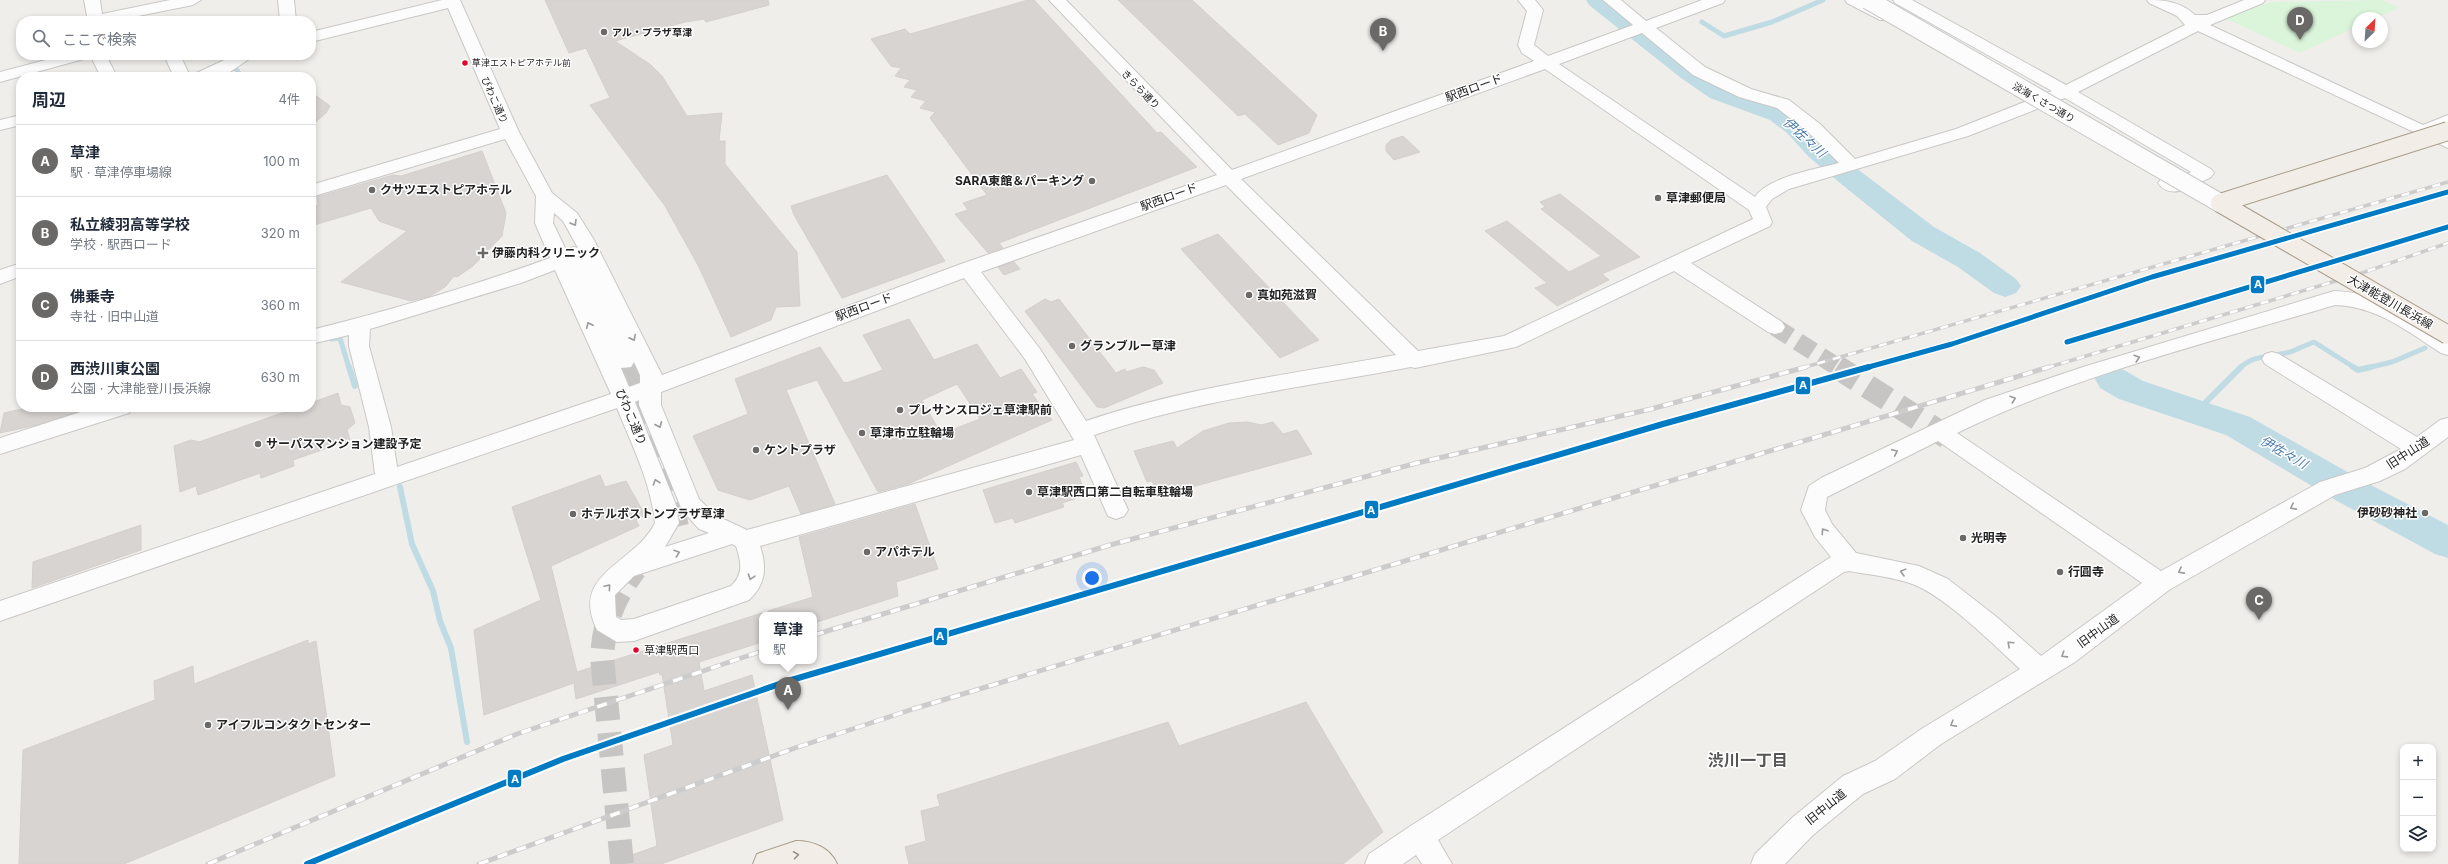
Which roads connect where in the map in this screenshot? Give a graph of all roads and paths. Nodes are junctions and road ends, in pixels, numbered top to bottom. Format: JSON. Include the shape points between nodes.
{"nodes":[{"id":1,"x":92,"y":0,"type":"edge"},
{"id":2,"x":193,"y":0,"type":"edge"},
{"id":3,"x":286,"y":0,"type":"edge"},
{"id":4,"x":1057,"y":0,"type":"edge"},
{"id":5,"x":1526,"y":0,"type":"edge"},
{"id":6,"x":1611,"y":0,"type":"edge"},
{"id":7,"x":1717,"y":0,"type":"edge"},
{"id":8,"x":1853,"y":0,"type":"edge"},
{"id":9,"x":1868,"y":0,"type":"edge"},
{"id":10,"x":1885,"y":0,"type":"edge"},
{"id":11,"x":1901,"y":0,"type":"edge"},
{"id":12,"x":2155,"y":0,"type":"edge"},
{"id":13,"x":2257,"y":0,"type":"edge"},
{"id":14,"x":452,"y":1,"type":"edge"},
{"id":15,"x":94,"y":16,"type":"edge"},
{"id":16,"x":115,"y":16,"type":"edge"},
{"id":17,"x":288,"y":16,"type":"edge"},
{"id":18,"x":2193,"y":22,"type":"junction"},
{"id":19,"x":1643,"y":26,"type":"junction"},
{"id":20,"x":316,"y":36,"type":"edge"},
{"id":21,"x":65,"y":60,"type":"edge"},
{"id":22,"x":100,"y":60,"type":"edge"},
{"id":23,"x":174,"y":60,"type":"edge"},
{"id":24,"x":238,"y":60,"type":"edge"},
{"id":25,"x":1546,"y":62,"type":"junction"},
{"id":26,"x":19,"y":72,"type":"edge"},
{"id":27,"x":106,"y":72,"type":"edge"},
{"id":28,"x":180,"y":72,"type":"edge"},
{"id":29,"x":212,"y":72,"type":"edge"},
{"id":30,"x":16,"y":73,"type":"edge"},
{"id":31,"x":0,"y":77,"type":"edge"},
{"id":32,"x":2065,"y":91,"type":"junction"},
{"id":33,"x":2038,"y":103,"type":"junction"},
{"id":34,"x":2448,"y":120,"type":"edge"},
{"id":35,"x":16,"y":121,"type":"edge"},
{"id":36,"x":0,"y":125,"type":"edge"},
{"id":37,"x":2423,"y":131,"type":"junction"},
{"id":38,"x":2448,"y":131,"type":"edge"},
{"id":39,"x":510,"y":132,"type":"junction"},
{"id":40,"x":2448,"y":143,"type":"edge"},
{"id":41,"x":1843,"y":167,"type":"junction"},
{"id":42,"x":1227,"y":176,"type":"junction"},
{"id":43,"x":316,"y":190,"type":"edge"},
{"id":44,"x":545,"y":196,"type":"junction"},
{"id":45,"x":2226,"y":201,"type":"junction"},
{"id":46,"x":1760,"y":215,"type":"junction"},
{"id":47,"x":560,"y":261,"type":"junction"},
{"id":48,"x":1675,"y":262,"type":"junction"},
{"id":49,"x":968,"y":269,"type":"junction"},
{"id":50,"x":16,"y":271,"type":"edge"},
{"id":51,"x":0,"y":278,"type":"edge"},
{"id":52,"x":2448,"y":322,"type":"edge"},
{"id":53,"x":360,"y":325,"type":"junction"},
{"id":54,"x":1775,"y":327,"type":"tunnel mouth"},
{"id":55,"x":2448,"y":335,"type":"edge"},
{"id":56,"x":316,"y":336,"type":"edge"},
{"id":57,"x":2448,"y":348,"type":"edge"},
{"id":58,"x":2272,"y":359,"type":"dead end"},
{"id":59,"x":1415,"y":361,"type":"junction"},
{"id":60,"x":624,"y":362,"type":"tunnel mouth"},
{"id":61,"x":651,"y":387,"type":"junction"},
{"id":62,"x":623,"y":398,"type":"junction"},
{"id":63,"x":105,"y":412,"type":"edge"},
{"id":64,"x":2448,"y":426,"type":"edge"},
{"id":65,"x":1084,"y":437,"type":"junction"},
{"id":66,"x":1947,"y":437,"type":"tunnel mouth"},
{"id":67,"x":0,"y":446,"type":"edge"},
{"id":68,"x":2417,"y":448,"type":"junction"},
{"id":69,"x":387,"y":479,"type":"junction"},
{"id":70,"x":1116,"y":510,"type":"dead end"},
{"id":71,"x":740,"y":537,"type":"junction"},
{"id":72,"x":1849,"y":561,"type":"junction"},
{"id":73,"x":626,"y":569,"type":"junction"},
{"id":74,"x":2160,"y":583,"type":"junction"},
{"id":75,"x":0,"y":611,"type":"edge"},
{"id":76,"x":2038,"y":670,"type":"junction"},
{"id":77,"x":1419,"y":836,"type":"junction"},
{"id":78,"x":768,"y":864,"type":"edge"},
{"id":79,"x":823,"y":864,"type":"edge"},
{"id":80,"x":1379,"y":864,"type":"edge"},
{"id":81,"x":1438,"y":864,"type":"edge"},
{"id":82,"x":1765,"y":864,"type":"edge"}],
"edges":[{"from":1,"to":15,"type":"street"},
{"from":2,"to":16,"type":"street"},
{"from":3,"to":17,"type":"street"},
{"from":4,"to":42,"type":"street","name":"きらら通り"},
{"from":5,"to":25,"type":"street","via":[[1535,10],[1526,45],[1528,50]]},
{"from":6,"to":19,"type":"street"},
{"from":7,"to":19,"type":"street","name":"駅西ロード"},
{"from":8,"to":33,"type":"street"},
{"from":9,"to":45,"type":"street","name":"淡海くさつ通り","bridge":true},
{"from":10,"to":45,"type":"street","name":"淡海くさつ通り"},
{"from":11,"to":32,"type":"street"},
{"from":12,"to":18,"type":"street","via":[[2183,13]]},
{"from":13,"to":18,"type":"street","via":[[2209,20]]},
{"from":14,"to":20,"type":"street"},
{"from":14,"to":39,"type":"street","name":"びわこ通り"},
{"from":18,"to":32,"type":"street","via":[[2192,28]]},
{"from":18,"to":37,"type":"street"},
{"from":19,"to":25,"type":"street","name":"駅西ロード"},
{"from":19,"to":41,"type":"street","via":[[1699,71],[1745,93],[1783,104],[1814,128]]},
{"from":21,"to":26,"type":"street"},
{"from":22,"to":27,"type":"street"},
{"from":23,"to":28,"type":"street"},
{"from":24,"to":29,"type":"street"},
{"from":25,"to":42,"type":"street","name":"駅西ロード","via":[[1346,136]]},
{"from":25,"to":46,"type":"street"},
{"from":30,"to":31,"type":"street"},
{"from":32,"to":33,"type":"street"},
{"from":32,"to":33,"type":"street","via":[[2205,173],[2174,187]]},
{"from":33,"to":41,"type":"street","via":[[1952,135]]},
{"from":34,"to":37,"type":"street"},
{"from":35,"to":36,"type":"street"},
{"from":37,"to":40,"type":"street"},
{"from":38,"to":45,"type":"main road","bridge":true},
{"from":39,"to":43,"type":"street"},
{"from":39,"to":44,"type":"street","name":"びわこ通り"},
{"from":41,"to":46,"type":"street","via":[[1783,185],[1765,195]]},
{"from":42,"to":49,"type":"street","name":"駅西ロード"},
{"from":42,"to":59,"type":"street","name":"きらら通り"},
{"from":44,"to":47,"type":"street","name":"びわこ通り","via":[[544,223]]},
{"from":44,"to":60,"type":"street"},
{"from":44,"to":61,"type":"street","name":"びわこ通り","one_way":true,"via":[[570,217],[584,240],[651,375]]},
{"from":45,"to":52,"type":"main road","name":"大津能登川長浜線"},
{"from":45,"to":55,"type":"main road","name":"大津能登川長浜線","bridge":true},
{"from":46,"to":48,"type":"street"},
{"from":47,"to":53,"type":"street","via":[[514,278]]},
{"from":62,"to":47,"type":"street","name":"びわこ通り","one_way":true},
{"from":48,"to":54,"type":"street"},
{"from":48,"to":59,"type":"street","via":[[1509,342]]},
{"from":49,"to":61,"type":"street","name":"駅西ロード"},
{"from":49,"to":65,"type":"street","via":[[1008,318]]},
{"from":50,"to":51,"type":"street"},
{"from":53,"to":56,"type":"street"},
{"from":53,"to":69,"type":"street","via":[[359,346],[380,427]]},
{"from":72,"to":57,"type":"street","one_way":true,"via":[[1823,530],[1813,510],[1817,492],[1993,406],[2090,372],[2334,298],[2354,298],[2377,305]]},
{"from":58,"to":68,"type":"street"},
{"from":59,"to":65,"type":"street","via":[[1186,401],[1128,415]]},
{"from":61,"to":62,"type":"street","name":"駅西ロード"},
{"from":61,"to":71,"type":"street","name":"びわこ通り","one_way":true,"via":[[650,405],[690,504],[707,522]]},
{"from":62,"to":69,"type":"street","name":"駅西ロード"},
{"from":73,"to":62,"type":"street","name":"びわこ通り","one_way":true,"via":[[656,539],[664,528],[668,515]]},
{"from":63,"to":67,"type":"street"},
{"from":64,"to":68,"type":"street","name":"旧中山道"},
{"from":65,"to":70,"type":"street","via":[[1105,479]]},
{"from":65,"to":71,"type":"street","via":[[1058,454]]},
{"from":66,"to":74,"type":"street"},
{"from":68,"to":74,"type":"street","name":"旧中山道","one_way":true,"via":[[2372,475],[2328,488]]},
{"from":69,"to":75,"type":"street","name":"駅西ロード"},
{"from":73,"to":71,"type":"street","one_way":true},
{"from":71,"to":73,"type":"street","name":"びわこ通り","one_way":true,"via":[[751,556],[754,575],[746,589],[634,630],[617,631],[606,623],[602,595],[608,584]]},
{"from":76,"to":72,"type":"street","one_way":true,"via":[[1989,625],[1939,586],[1919,576]]},
{"from":72,"to":77,"type":"street","via":[[1836,565]]},
{"from":74,"to":76,"type":"street","name":"旧中山道","one_way":true,"via":[[2066,654]]},
{"from":76,"to":82,"type":"street","name":"旧中山道","one_way":true,"via":[[1978,710],[1932,736],[1885,770],[1853,785],[1803,826]]},
{"from":77,"to":80,"type":"street"},
{"from":77,"to":81,"type":"street"},
{"from":78,"to":79,"type":"main road","one_way":true,"via":[[800,854],[812,856]]}]}
